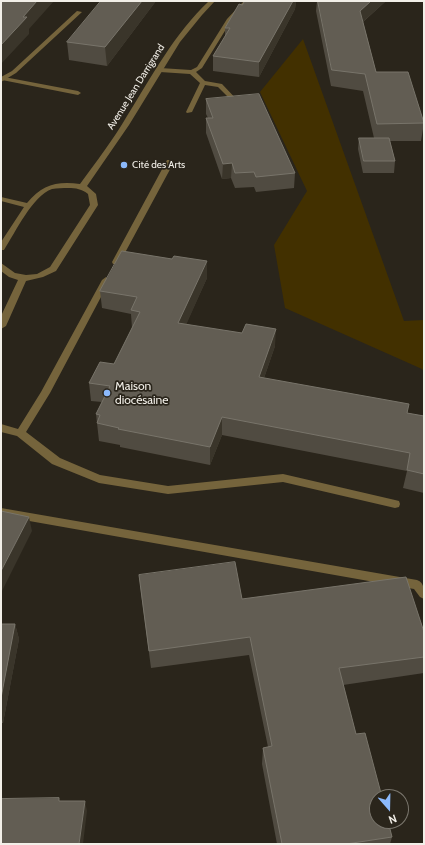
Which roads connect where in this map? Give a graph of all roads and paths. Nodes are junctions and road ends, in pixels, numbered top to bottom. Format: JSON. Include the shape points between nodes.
{"nodes":[{"id":1,"x":212,"y":1,"type":"edge"},
{"id":2,"x":246,"y":1,"type":"edge"},
{"id":3,"x":79,"y":12,"type":"dead end"},
{"id":4,"x":160,"y":70,"type":"junction"},
{"id":5,"x":192,"y":72,"type":"junction"},
{"id":6,"x":3,"y":80,"type":"edge"},
{"id":7,"x":203,"y":83,"type":"junction"},
{"id":8,"x":78,"y":93,"type":"dead end"},
{"id":9,"x":238,"y":104,"type":"edge"},
{"id":10,"x":190,"y":112,"type":"dead end"},
{"id":11,"x":170,"y":162,"type":"dead end"},
{"id":12,"x":82,"y":187,"type":"junction"},
{"id":13,"x":1,"y":200,"type":"edge"},
{"id":14,"x":29,"y":206,"type":"junction"},
{"id":15,"x":1,"y":248,"type":"edge"},
{"id":16,"x":1,"y":266,"type":"edge"},
{"id":17,"x":23,"y":278,"type":"junction"},
{"id":18,"x":1,"y":326,"type":"edge"},
{"id":19,"x":1,"y":428,"type":"edge"},
{"id":20,"x":20,"y":433,"type":"junction"},
{"id":21,"x":395,"y":504,"type":"dead end"},
{"id":22,"x":1,"y":512,"type":"edge"},
{"id":23,"x":424,"y":594,"type":"edge"}],
"edges":[{"from":1,"to":4,"type":"street","name":"Avenue Jean Darrigrand","via":[[193,21]]},
{"from":2,"to":5,"type":"street","via":[[229,20],[199,68]]},
{"from":3,"to":6,"type":"street"},
{"from":4,"to":5,"type":"street"},
{"from":4,"to":12,"type":"street","name":"Avenue Jean Darrigrand","via":[[113,145]]},
{"from":5,"to":7,"type":"street"},
{"from":6,"to":8,"type":"street"},
{"from":7,"to":9,"type":"street","via":[[220,85]]},
{"from":7,"to":10,"type":"street"},
{"from":11,"to":20,"type":"street","via":[[45,393]]},
{"from":12,"to":14,"type":"street","via":[[48,188],[36,196]]},
{"from":12,"to":17,"type":"street","via":[[92,192],[95,197],[94,205],[53,269],[46,274]]},
{"from":13,"to":14,"type":"street"},
{"from":14,"to":15,"type":"street"},
{"from":16,"to":17,"type":"street","via":[[12,275]]},
{"from":17,"to":18,"type":"street"},
{"from":19,"to":20,"type":"street"},
{"from":20,"to":21,"type":"street","via":[[56,461],[99,479],[168,490],[283,478]]},
{"from":22,"to":23,"type":"street","via":[[417,584]]}]}
